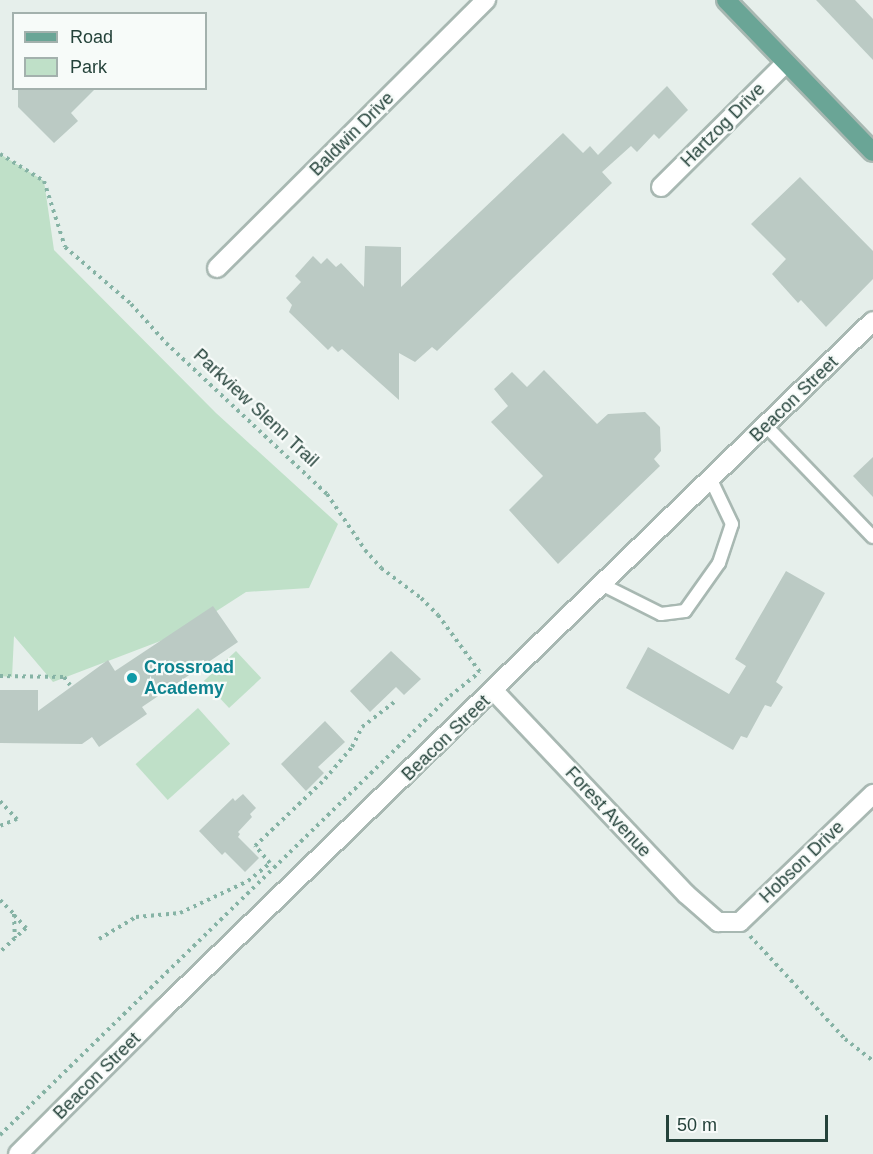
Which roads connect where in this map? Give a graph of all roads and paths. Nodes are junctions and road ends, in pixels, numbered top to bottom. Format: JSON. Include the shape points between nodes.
{"nodes":[{"id":1,"x":486,"y":0,"type":"edge"},
{"id":2,"x":726,"y":0,"type":"edge"},
{"id":3,"x":786,"y":63,"type":"junction"},
{"id":4,"x":873,"y":152,"type":"edge"},
{"id":5,"x":0,"y":154,"type":"edge"},
{"id":6,"x":661,"y":187,"type":"dead end"},
{"id":7,"x":217,"y":268,"type":"dead end"},
{"id":8,"x":873,"y":321,"type":"edge"},
{"id":9,"x":766,"y":426,"type":"junction"},
{"id":10,"x":711,"y":480,"type":"junction"},
{"id":11,"x":873,"y":537,"type":"edge"},
{"id":12,"x":603,"y":585,"type":"junction"},
{"id":13,"x":480,"y":672,"type":"junction"},
{"id":14,"x":0,"y":676,"type":"edge"},
{"id":15,"x":70,"y":686,"type":"dead end"},
{"id":16,"x":494,"y":691,"type":"junction"},
{"id":17,"x":398,"y":700,"type":"dead end"},
{"id":18,"x":873,"y":794,"type":"edge"},
{"id":19,"x":0,"y":801,"type":"edge"},
{"id":20,"x":0,"y":826,"type":"edge"},
{"id":21,"x":0,"y":900,"type":"edge"},
{"id":22,"x":14,"y":914,"type":"junction"},
{"id":23,"x":734,"y":922,"type":"junction"},
{"id":24,"x":15,"y":938,"type":"junction"},
{"id":25,"x":99,"y":939,"type":"dead end"},
{"id":26,"x":0,"y":952,"type":"edge"},
{"id":27,"x":873,"y":1061,"type":"edge"},
{"id":28,"x":0,"y":1135,"type":"edge"},
{"id":29,"x":18,"y":1154,"type":"edge"}],
"edges":[{"from":1,"to":7,"type":"street","name":"Baldwin Drive"},
{"from":2,"to":3,"type":"main road"},
{"from":3,"to":4,"type":"main road"},
{"from":3,"to":6,"type":"street","name":"Hartzog Drive"},
{"from":5,"to":13,"type":"path","name":"Parkview Slenn Trail","via":[[44,181],[64,247],[131,304],[166,343],[327,494],[365,550],[438,615]]},
{"from":8,"to":9,"type":"street","name":"Beacon Street"},
{"from":9,"to":10,"type":"street","name":"Beacon Street"},
{"from":9,"to":11,"type":"lane"},
{"from":10,"to":12,"type":"street","name":"Beacon Street"},
{"from":10,"to":12,"type":"lane","via":[[732,524],[719,563],[685,611],[661,614]]},
{"from":12,"to":16,"type":"street","name":"Beacon Street"},
{"from":13,"to":16,"type":"path","name":"Parkview Slenn Trail"},
{"from":13,"to":28,"type":"path","via":[[442,704]]},
{"from":14,"to":15,"type":"path","via":[[64,677]]},
{"from":16,"to":23,"type":"street","name":"Forest Avenue","via":[[686,894],[718,922]]},
{"from":16,"to":29,"type":"street","name":"Beacon Street"},
{"from":17,"to":25,"type":"path","via":[[362,727],[352,747],[326,779],[255,846],[270,863],[248,881],[180,913],[136,917]]},
{"from":18,"to":23,"type":"street","name":"Hobson Drive"},
{"from":19,"to":20,"type":"path","via":[[17,819]]},
{"from":21,"to":22,"type":"path"},
{"from":22,"to":24,"type":"path"},
{"from":22,"to":24,"type":"path","via":[[26,928]]},
{"from":23,"to":27,"type":"path","via":[[845,1039]]},
{"from":24,"to":26,"type":"path"}]}
